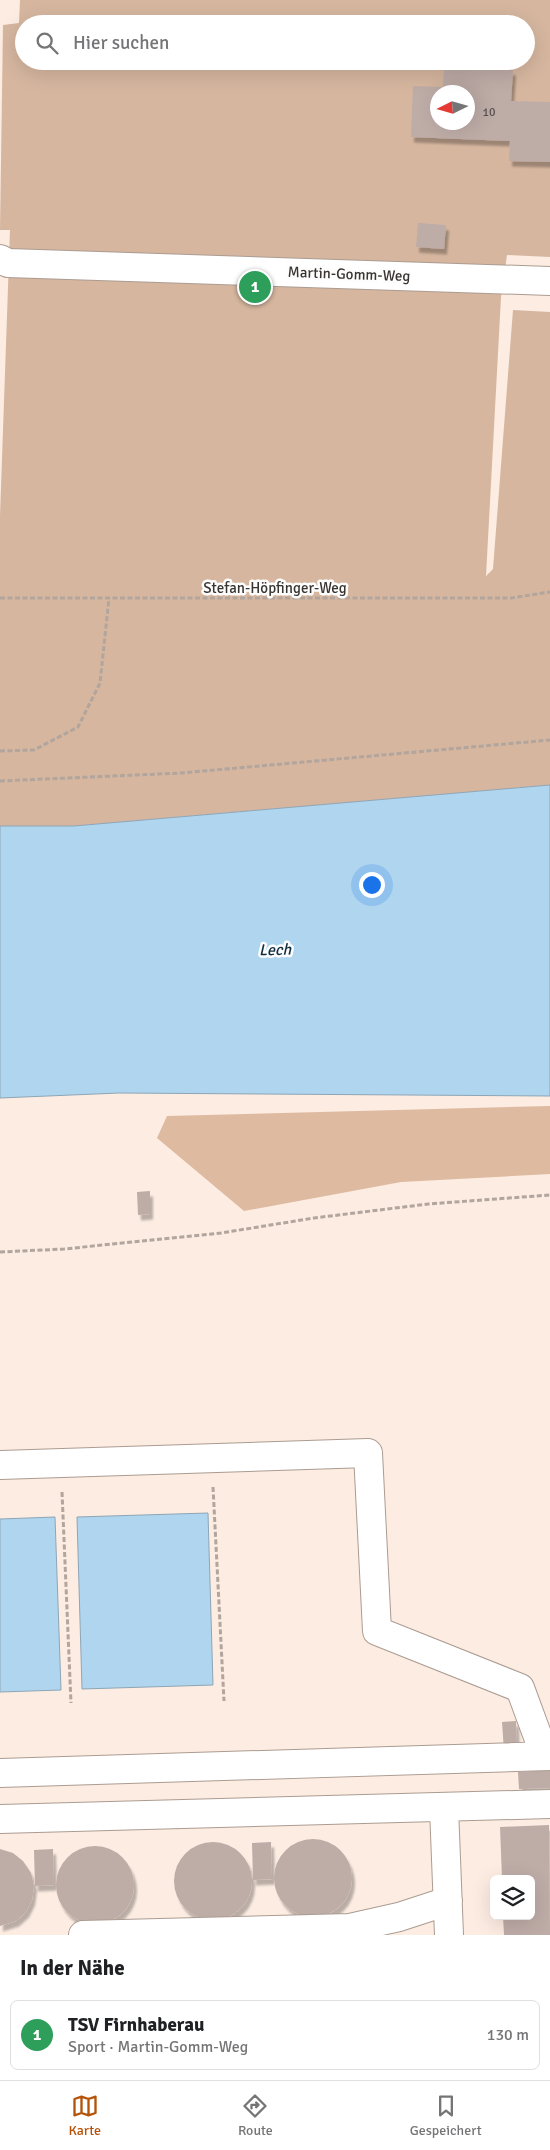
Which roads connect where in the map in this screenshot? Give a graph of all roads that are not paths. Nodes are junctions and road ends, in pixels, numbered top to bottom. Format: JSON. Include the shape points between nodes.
{"nodes":[{"id":1,"x":0,"y":259,"type":"edge"},
{"id":2,"x":550,"y":281,"type":"edge"},
{"id":3,"x":0,"y":1465,"type":"edge"},
{"id":4,"x":548,"y":1756,"type":"edge"},
{"id":5,"x":0,"y":1773,"type":"edge"},
{"id":6,"x":550,"y":1804,"type":"edge"},
{"id":7,"x":444,"y":1808,"type":"junction"},
{"id":8,"x":0,"y":1819,"type":"edge"},
{"id":9,"x":448,"y":1901,"type":"junction"},
{"id":10,"x":311,"y":1932,"type":"edge"},
{"id":11,"x":224,"y":1933,"type":"edge"},
{"id":12,"x":83,"y":1935,"type":"edge"},
{"id":13,"x":449,"y":1935,"type":"edge"}],
"edges":[{"from":1,"to":2,"type":"street","name":"Martin-Gomm-Weg","via":[[8,263]]},
{"from":3,"to":4,"type":"street","via":[[368,1453],[377,1631],[520,1688]]},
{"from":4,"to":5,"type":"street"},
{"from":6,"to":7,"type":"street"},
{"from":7,"to":8,"type":"street"},
{"from":7,"to":9,"type":"street"},
{"from":9,"to":10,"type":"street","via":[[373,1923]]},
{"from":9,"to":13,"type":"street"},
{"from":10,"to":11,"type":"street"},
{"from":11,"to":12,"type":"street"}]}
